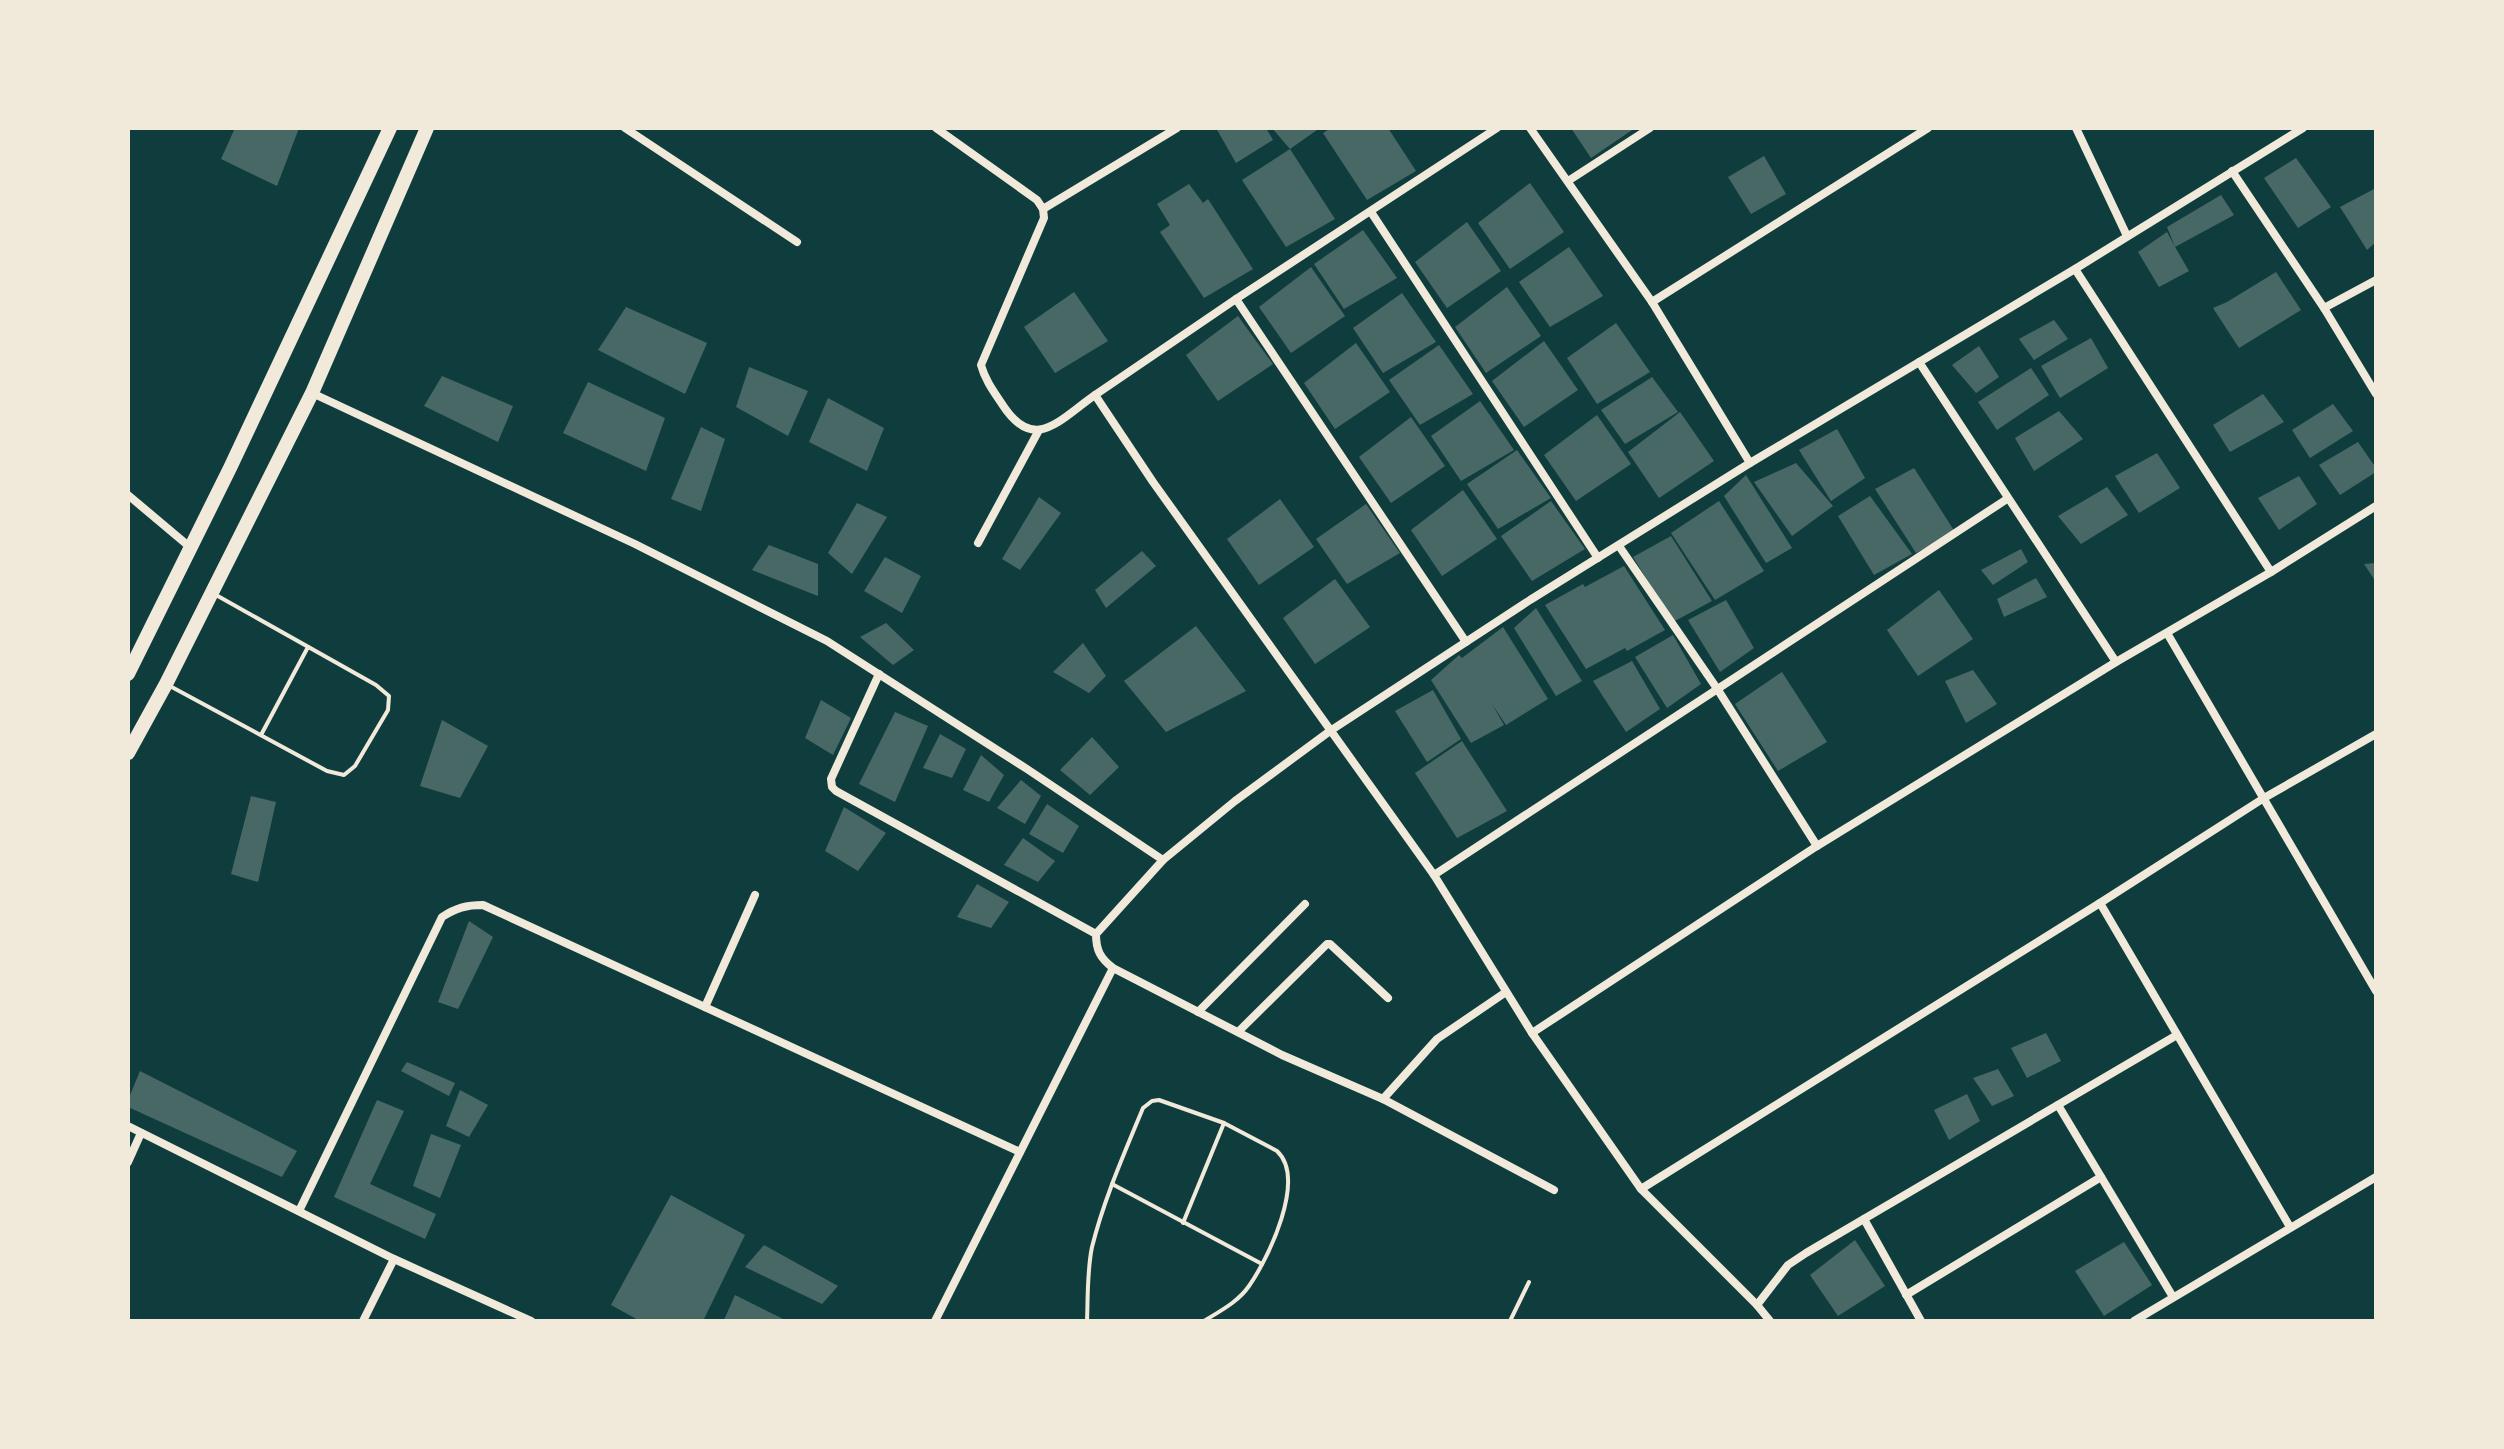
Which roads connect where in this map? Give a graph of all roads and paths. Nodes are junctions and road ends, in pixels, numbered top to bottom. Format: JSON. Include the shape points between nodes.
{"nodes":[{"id":1,"x":390,"y":128,"type":"edge"},
{"id":2,"x":427,"y":128,"type":"edge"},
{"id":3,"x":625,"y":128,"type":"edge"},
{"id":4,"x":936,"y":128,"type":"edge"},
{"id":5,"x":1177,"y":128,"type":"edge"},
{"id":6,"x":1497,"y":128,"type":"edge"},
{"id":7,"x":1530,"y":128,"type":"edge"},
{"id":8,"x":1650,"y":128,"type":"edge"},
{"id":9,"x":1928,"y":128,"type":"edge"},
{"id":10,"x":2076,"y":128,"type":"edge"},
{"id":11,"x":2303,"y":128,"type":"edge"},
{"id":12,"x":2232,"y":171,"type":"junction"},
{"id":13,"x":1568,"y":181,"type":"junction"},
{"id":14,"x":1043,"y":209,"type":"junction"},
{"id":15,"x":1371,"y":212,"type":"junction"},
{"id":16,"x":2127,"y":236,"type":"junction"},
{"id":17,"x":797,"y":242,"type":"dead end"},
{"id":18,"x":2075,"y":269,"type":"junction"},
{"id":19,"x":2376,"y":280,"type":"edge"},
{"id":20,"x":1236,"y":299,"type":"junction"},
{"id":21,"x":1652,"y":302,"type":"junction"},
{"id":22,"x":2324,"y":308,"type":"junction"},
{"id":23,"x":1919,"y":362,"type":"junction"},
{"id":24,"x":312,"y":393,"type":"junction"},
{"id":25,"x":2376,"y":394,"type":"edge"},
{"id":26,"x":1095,"y":395,"type":"junction"},
{"id":27,"x":1039,"y":430,"type":"junction"},
{"id":28,"x":1750,"y":463,"type":"junction"},
{"id":29,"x":128,"y":495,"type":"edge"},
{"id":30,"x":2007,"y":499,"type":"junction"},
{"id":31,"x":2376,"y":506,"type":"edge"},
{"id":32,"x":978,"y":543,"type":"dead end"},
{"id":33,"x":1619,"y":546,"type":"junction"},
{"id":34,"x":191,"y":548,"type":"junction"},
{"id":35,"x":1598,"y":558,"type":"junction"},
{"id":36,"x":2271,"y":572,"type":"junction"},
{"id":37,"x":212,"y":593,"type":"junction"},
{"id":38,"x":2167,"y":633,"type":"junction"},
{"id":39,"x":1466,"y":642,"type":"junction"},
{"id":40,"x":308,"y":647,"type":"junction"},
{"id":41,"x":2116,"y":662,"type":"junction"},
{"id":42,"x":129,"y":670,"type":"edge"},
{"id":43,"x":879,"y":674,"type":"junction"},
{"id":44,"x":166,"y":684,"type":"junction"},
{"id":45,"x":1718,"y":690,"type":"junction"},
{"id":46,"x":1330,"y":731,"type":"junction"},
{"id":47,"x":2376,"y":734,"type":"edge"},
{"id":48,"x":261,"y":735,"type":"junction"},
{"id":49,"x":128,"y":753,"type":"edge"},
{"id":50,"x":2264,"y":798,"type":"junction"},
{"id":51,"x":1817,"y":846,"type":"junction"},
{"id":52,"x":1163,"y":860,"type":"junction"},
{"id":53,"x":1434,"y":875,"type":"junction"},
{"id":54,"x":755,"y":895,"type":"dead end"},
{"id":55,"x":2100,"y":903,"type":"junction"},
{"id":56,"x":1305,"y":904,"type":"dead end"},
{"id":57,"x":1096,"y":934,"type":"junction"},
{"id":58,"x":1113,"y":968,"type":"junction"},
{"id":59,"x":2376,"y":991,"type":"edge"},
{"id":60,"x":1506,"y":992,"type":"junction"},
{"id":61,"x":1388,"y":998,"type":"dead end"},
{"id":62,"x":705,"y":1007,"type":"junction"},
{"id":63,"x":1198,"y":1012,"type":"junction"},
{"id":64,"x":1238,"y":1032,"type":"junction"},
{"id":65,"x":1532,"y":1033,"type":"junction"},
{"id":66,"x":2177,"y":1035,"type":"junction"},
{"id":67,"x":1383,"y":1099,"type":"junction"},
{"id":68,"x":2058,"y":1105,"type":"junction"},
{"id":69,"x":1224,"y":1123,"type":"junction"},
{"id":70,"x":128,"y":1126,"type":"edge"},
{"id":71,"x":141,"y":1133,"type":"junction"},
{"id":72,"x":1020,"y":1152,"type":"junction"},
{"id":73,"x":128,"y":1162,"type":"edge"},
{"id":74,"x":2101,"y":1177,"type":"junction"},
{"id":75,"x":2376,"y":1177,"type":"edge"},
{"id":76,"x":1112,"y":1184,"type":"junction"},
{"id":77,"x":1641,"y":1189,"type":"junction"},
{"id":78,"x":1554,"y":1190,"type":"dead end"},
{"id":79,"x":299,"y":1211,"type":"junction"},
{"id":80,"x":1864,"y":1219,"type":"junction"},
{"id":81,"x":1183,"y":1223,"type":"junction"},
{"id":82,"x":2290,"y":1227,"type":"junction"},
{"id":83,"x":394,"y":1259,"type":"junction"},
{"id":84,"x":1262,"y":1264,"type":"junction"},
{"id":85,"x":1529,"y":1282,"type":"dead end"},
{"id":86,"x":1906,"y":1295,"type":"junction"},
{"id":87,"x":2173,"y":1297,"type":"junction"},
{"id":88,"x":1757,"y":1305,"type":"junction"},
{"id":89,"x":363,"y":1321,"type":"edge"},
{"id":90,"x":531,"y":1321,"type":"edge"},
{"id":91,"x":935,"y":1321,"type":"edge"},
{"id":92,"x":1087,"y":1321,"type":"edge"},
{"id":93,"x":1204,"y":1321,"type":"edge"},
{"id":94,"x":1510,"y":1321,"type":"edge"},
{"id":95,"x":1770,"y":1321,"type":"edge"},
{"id":96,"x":1921,"y":1321,"type":"edge"},
{"id":97,"x":2134,"y":1321,"type":"edge"}],
"edges":[{"from":1,"to":34,"type":"highway"},
{"from":2,"to":24,"type":"highway"},
{"from":3,"to":17,"type":"street"},
{"from":4,"to":14,"type":"street"},
{"from":5,"to":14,"type":"street"},
{"from":6,"to":15,"type":"street"},
{"from":7,"to":13,"type":"street"},
{"from":8,"to":13,"type":"street"},
{"from":9,"to":21,"type":"street"},
{"from":10,"to":16,"type":"street"},
{"from":11,"to":12,"type":"street"},
{"from":12,"to":16,"type":"street"},
{"from":12,"to":22,"type":"street"},
{"from":13,"to":21,"type":"street"},
{"from":14,"to":27,"type":"street","via":[[1044,218],[981,365],[1008,415],[1019,426]]},
{"from":15,"to":20,"type":"street"},
{"from":15,"to":35,"type":"street"},
{"from":16,"to":18,"type":"street"},
{"from":18,"to":23,"type":"street"},
{"from":18,"to":36,"type":"street"},
{"from":19,"to":22,"type":"street"},
{"from":20,"to":26,"type":"street"},
{"from":20,"to":39,"type":"street"},
{"from":21,"to":28,"type":"street"},
{"from":22,"to":25,"type":"street"},
{"from":23,"to":28,"type":"street"},
{"from":23,"to":30,"type":"street"},
{"from":24,"to":37,"type":"highway"},
{"from":24,"to":43,"type":"street","via":[[635,544],[827,641]]},
{"from":26,"to":27,"type":"street"},
{"from":26,"to":46,"type":"street"},
{"from":27,"to":32,"type":"street"},
{"from":28,"to":33,"type":"street"},
{"from":29,"to":34,"type":"street"},
{"from":30,"to":41,"type":"street"},
{"from":30,"to":45,"type":"street"},
{"from":31,"to":36,"type":"street"},
{"from":33,"to":35,"type":"street"},
{"from":33,"to":45,"type":"street"},
{"from":34,"to":42,"type":"highway"},
{"from":35,"to":39,"type":"street"},
{"from":36,"to":38,"type":"street"},
{"from":37,"to":40,"type":"lane"},
{"from":37,"to":44,"type":"highway"},
{"from":38,"to":41,"type":"street"},
{"from":38,"to":50,"type":"street"},
{"from":39,"to":46,"type":"street"},
{"from":40,"to":48,"type":"lane"},
{"from":40,"to":48,"type":"lane","via":[[376,685],[389,696],[388,710],[355,766],[344,775]]},
{"from":41,"to":51,"type":"street"},
{"from":43,"to":52,"type":"street"},
{"from":43,"to":57,"type":"street","via":[[832,787]]},
{"from":44,"to":48,"type":"lane"},
{"from":44,"to":49,"type":"highway"},
{"from":45,"to":51,"type":"street"},
{"from":45,"to":53,"type":"street"},
{"from":46,"to":52,"type":"street"},
{"from":46,"to":53,"type":"street"},
{"from":47,"to":50,"type":"street"},
{"from":50,"to":55,"type":"street"},
{"from":50,"to":59,"type":"street"},
{"from":51,"to":65,"type":"street"},
{"from":52,"to":57,"type":"street"},
{"from":53,"to":60,"type":"street"},
{"from":54,"to":62,"type":"street"},
{"from":55,"to":66,"type":"street"},
{"from":55,"to":77,"type":"street"},
{"from":56,"to":63,"type":"street"},
{"from":57,"to":58,"type":"street","via":[[1102,960]]},
{"from":58,"to":63,"type":"street"},
{"from":58,"to":72,"type":"street"},
{"from":60,"to":65,"type":"street"},
{"from":60,"to":67,"type":"street","via":[[1437,1039]]},
{"from":61,"to":64,"type":"street","via":[[1327,944]]},
{"from":62,"to":72,"type":"street"},
{"from":62,"to":79,"type":"street","via":[[483,905],[455,909],[442,917]]},
{"from":63,"to":64,"type":"street"},
{"from":64,"to":67,"type":"street"},
{"from":65,"to":77,"type":"street"},
{"from":66,"to":68,"type":"street"},
{"from":66,"to":82,"type":"street"},
{"from":67,"to":78,"type":"street"},
{"from":68,"to":74,"type":"street"},
{"from":68,"to":80,"type":"street"},
{"from":69,"to":76,"type":"lane","via":[[1152,1101],[1143,1108]]},
{"from":69,"to":81,"type":"lane"},
{"from":69,"to":84,"type":"lane","via":[[1277,1151],[1287,1171],[1287,1197]]},
{"from":70,"to":71,"type":"street"},
{"from":71,"to":73,"type":"street"},
{"from":71,"to":79,"type":"street"},
{"from":72,"to":91,"type":"street"},
{"from":74,"to":86,"type":"street"},
{"from":74,"to":87,"type":"street"},
{"from":75,"to":82,"type":"street"},
{"from":76,"to":81,"type":"lane"},
{"from":76,"to":92,"type":"lane","via":[[1092,1247]]},
{"from":77,"to":88,"type":"street"},
{"from":79,"to":83,"type":"street"},
{"from":80,"to":86,"type":"street"},
{"from":80,"to":88,"type":"street","via":[[1788,1265]]},
{"from":81,"to":84,"type":"lane"},
{"from":82,"to":87,"type":"street"},
{"from":83,"to":89,"type":"street"},
{"from":83,"to":90,"type":"street"},
{"from":84,"to":93,"type":"lane","via":[[1233,1303]]},
{"from":85,"to":94,"type":"lane"},
{"from":86,"to":96,"type":"street"},
{"from":87,"to":97,"type":"street"},
{"from":88,"to":95,"type":"street"}]}
